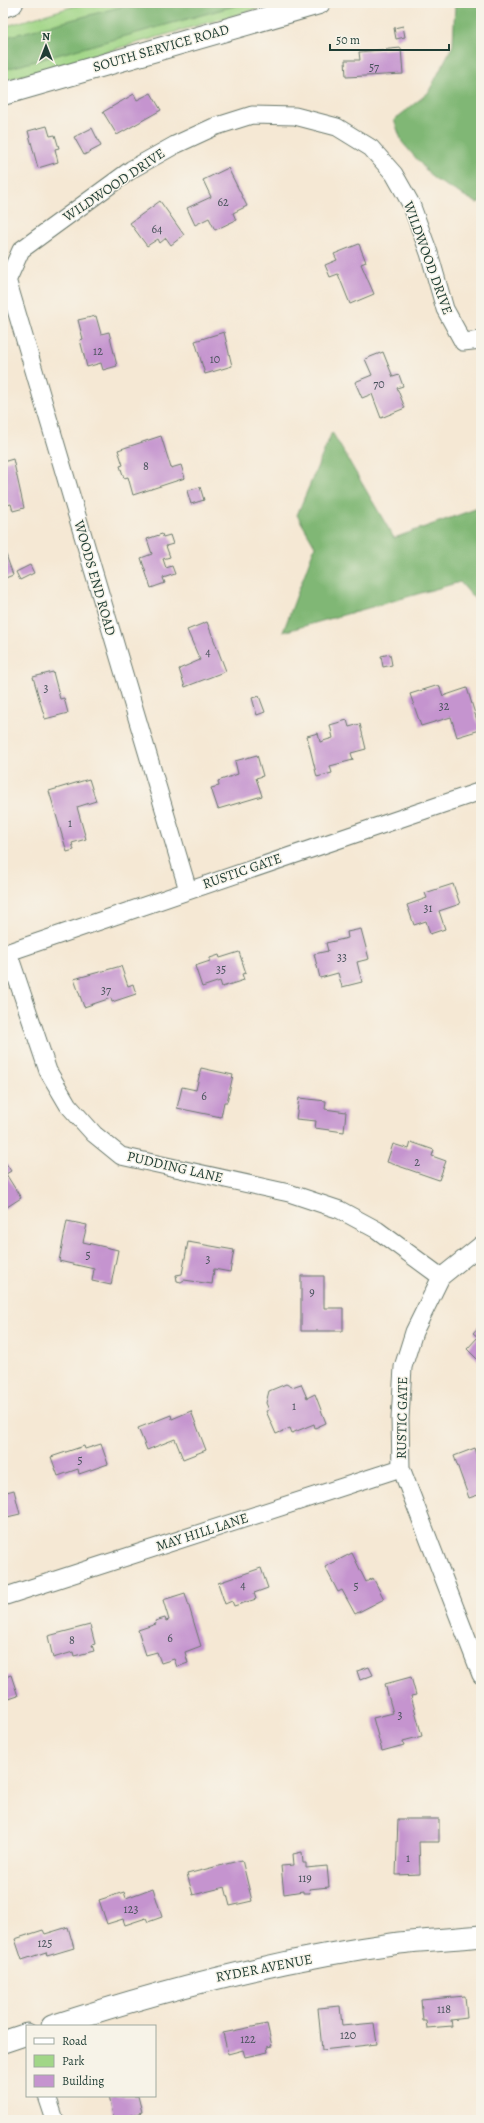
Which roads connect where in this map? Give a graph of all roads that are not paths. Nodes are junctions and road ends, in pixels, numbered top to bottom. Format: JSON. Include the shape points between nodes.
{"nodes":[{"id":1,"x":12,"y":3,"type":"edge"},
{"id":2,"x":319,"y":3,"type":"edge"},
{"id":3,"x":3,"y":6,"type":"edge"},
{"id":4,"x":3,"y":94,"type":"edge"},
{"id":5,"x":3,"y":266,"type":"edge"},
{"id":6,"x":5,"y":286,"type":"edge"},
{"id":7,"x":481,"y":340,"type":"edge"},
{"id":8,"x":481,"y":791,"type":"edge"},
{"id":9,"x":188,"y":890,"type":"junction"},
{"id":10,"x":5,"y":953,"type":"edge"},
{"id":11,"x":481,"y":1245,"type":"edge"},
{"id":12,"x":441,"y":1277,"type":"junction"},
{"id":13,"x":401,"y":1468,"type":"junction"},
{"id":14,"x":3,"y":1597,"type":"edge"},
{"id":15,"x":481,"y":1675,"type":"edge"},
{"id":16,"x":481,"y":1936,"type":"edge"},
{"id":17,"x":55,"y":2025,"type":"edge"},
{"id":18,"x":26,"y":2035,"type":"edge"},
{"id":19,"x":3,"y":2042,"type":"edge"},
{"id":20,"x":47,"y":2097,"type":"edge"},
{"id":21,"x":55,"y":2120,"type":"edge"}],
"edges":[{"from":1,"to":3,"type":"main road"},
{"from":2,"to":4,"type":"main road","name":"SOUTH SERVICE ROAD"},
{"from":5,"to":6,"type":"street","name":"WOODS END ROAD"},
{"from":6,"to":7,"type":"street","name":"WILDWOOD DRIVE","via":[[21,250],[132,169],[175,144],[214,127],[252,115],[295,116],[337,127],[371,148],[394,174],[411,204],[429,253],[444,308],[463,342]]},
{"from":6,"to":9,"type":"street","name":"WOODS END ROAD"},
{"from":8,"to":9,"type":"street","name":"RUSTIC GATE"},
{"from":9,"to":10,"type":"street","name":"RUSTIC GATE"},
{"from":10,"to":12,"type":"street","name":"PUDDING LANE","via":[[48,1071],[68,1105],[94,1134],[121,1156],[289,1193],[340,1210],[377,1230]]},
{"from":11,"to":12,"type":"street","name":"RUSTIC GATE"},
{"from":12,"to":13,"type":"street","name":"RUSTIC GATE","via":[[414,1332],[403,1367]]},
{"from":13,"to":14,"type":"street","name":"MAY HILL LANE"},
{"from":13,"to":15,"type":"street","name":"RUSTIC GATE"},
{"from":16,"to":17,"type":"street","name":"RYDER AVENUE","via":[[400,1943],[290,1962],[206,1980]]},
{"from":18,"to":19,"type":"street"},
{"from":20,"to":21,"type":"street"}]}
